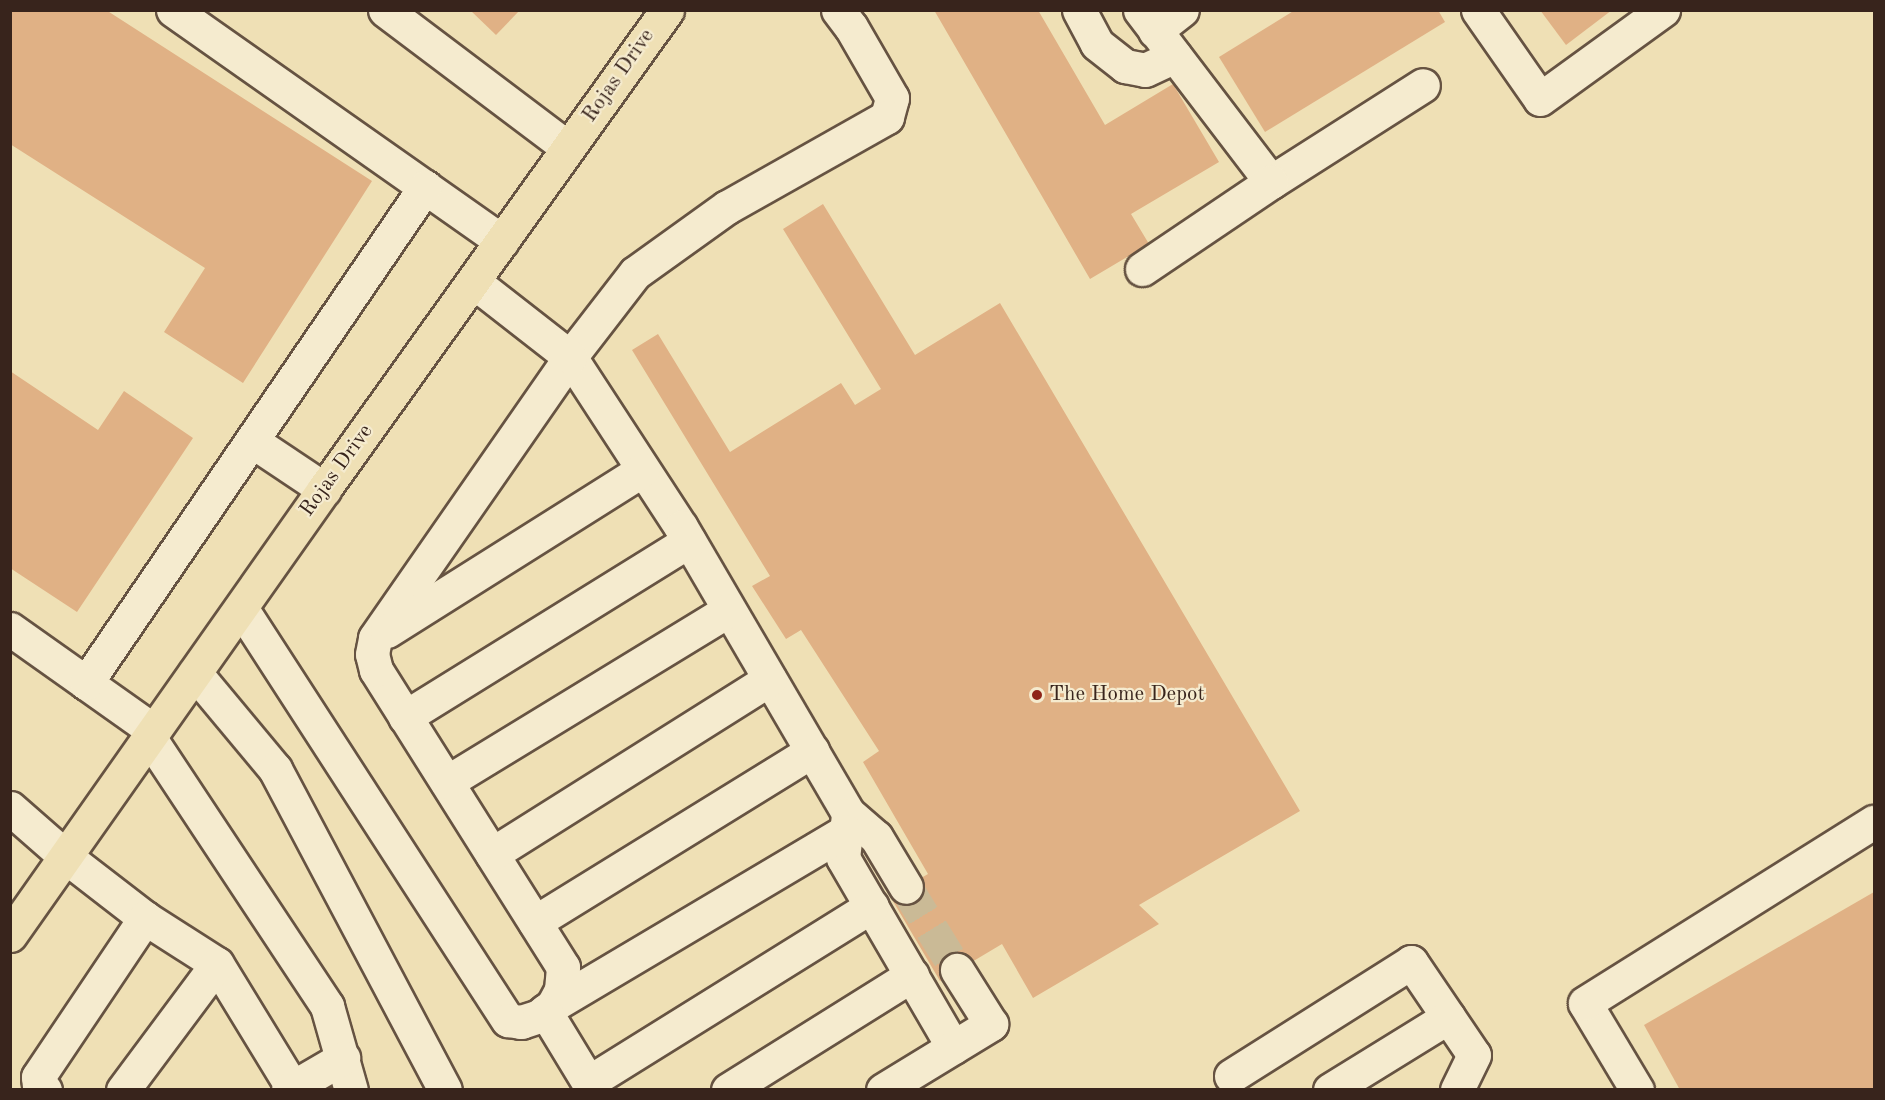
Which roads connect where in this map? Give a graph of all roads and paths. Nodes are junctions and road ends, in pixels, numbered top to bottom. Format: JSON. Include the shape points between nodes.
{"nodes":[{"id":1,"x":173,"y":10,"type":"edge"},
{"id":2,"x":385,"y":10,"type":"edge"},
{"id":3,"x":667,"y":10,"type":"edge"},
{"id":4,"x":838,"y":10,"type":"edge"},
{"id":5,"x":1079,"y":10,"type":"edge"},
{"id":6,"x":1182,"y":10,"type":"edge"},
{"id":7,"x":1478,"y":10,"type":"edge"},
{"id":8,"x":1664,"y":10,"type":"edge"},
{"id":9,"x":1157,"y":32,"type":"edge"},
{"id":10,"x":1423,"y":85,"type":"dead end"},
{"id":11,"x":568,"y":148,"type":"junction"},
{"id":12,"x":1271,"y":182,"type":"junction"},
{"id":13,"x":425,"y":187,"type":"junction"},
{"id":14,"x":502,"y":241,"type":"junction"},
{"id":15,"x":1142,"y":269,"type":"dead end"},
{"id":16,"x":474,"y":282,"type":"junction"},
{"id":17,"x":570,"y":357,"type":"junction"},
{"id":18,"x":252,"y":441,"type":"junction"},
{"id":19,"x":643,"y":470,"type":"junction"},
{"id":20,"x":324,"y":489,"type":"junction"},
{"id":21,"x":689,"y":541,"type":"junction"},
{"id":22,"x":241,"y":608,"type":"junction"},
{"id":23,"x":729,"y":610,"type":"junction"},
{"id":24,"x":10,"y":629,"type":"edge"},
{"id":25,"x":375,"y":638,"type":"junction"},
{"id":26,"x":195,"y":673,"type":"junction"},
{"id":27,"x":770,"y":679,"type":"junction"},
{"id":28,"x":86,"y":683,"type":"junction"},
{"id":29,"x":405,"y":717,"type":"junction"},
{"id":30,"x":152,"y":734,"type":"junction"},
{"id":31,"x":812,"y":751,"type":"junction"},
{"id":32,"x":447,"y":782,"type":"junction"},
{"id":33,"x":11,"y":808,"type":"edge"},
{"id":34,"x":847,"y":822,"type":"junction"},
{"id":35,"x":1875,"y":822,"type":"edge"},
{"id":36,"x":492,"y":854,"type":"junction"},
{"id":37,"x":66,"y":857,"type":"junction"},
{"id":38,"x":906,"y":887,"type":"tunnel mouth"},
{"id":39,"x":872,"y":906,"type":"junction"},
{"id":40,"x":145,"y":918,"type":"junction"},
{"id":41,"x":535,"y":922,"type":"junction"},
{"id":42,"x":10,"y":934,"type":"edge"},
{"id":43,"x":217,"y":964,"type":"junction"},
{"id":44,"x":957,"y":970,"type":"tunnel mouth"},
{"id":45,"x":912,"y":975,"type":"junction"},
{"id":46,"x":549,"y":1008,"type":"junction"},
{"id":47,"x":1448,"y":1017,"type":"junction"},
{"id":48,"x":954,"y":1047,"type":"junction"},
{"id":49,"x":343,"y":1058,"type":"junction"},
{"id":50,"x":1226,"y":1085,"type":"edge"},
{"id":51,"x":591,"y":1086,"type":"edge"},
{"id":52,"x":290,"y":1088,"type":"edge"},
{"id":53,"x":45,"y":1089,"type":"edge"},
{"id":54,"x":123,"y":1089,"type":"edge"},
{"id":55,"x":351,"y":1089,"type":"edge"},
{"id":56,"x":445,"y":1089,"type":"edge"},
{"id":57,"x":728,"y":1089,"type":"edge"},
{"id":58,"x":883,"y":1089,"type":"edge"},
{"id":59,"x":1330,"y":1089,"type":"edge"},
{"id":60,"x":1457,"y":1089,"type":"edge"},
{"id":61,"x":1637,"y":1089,"type":"edge"}],
"edges":[{"from":1,"to":13,"type":"lane"},
{"from":2,"to":11,"type":"lane"},
{"from":3,"to":11,"type":"main road","name":"Rojas Drive"},
{"from":4,"to":17,"type":"lane","via":[[892,98],[887,117],[726,207],[635,273]]},
{"from":5,"to":9,"type":"lane","via":[[1097,44],[1125,66],[1145,70]]},
{"from":6,"to":9,"type":"lane"},
{"from":7,"to":8,"type":"lane","via":[[1540,99]]},
{"from":9,"to":12,"type":"lane"},
{"from":10,"to":12,"type":"lane"},
{"from":11,"to":14,"type":"main road","name":"Rojas Drive"},
{"from":12,"to":15,"type":"lane"},
{"from":13,"to":14,"type":"lane"},
{"from":13,"to":18,"type":"lane"},
{"from":14,"to":16,"type":"main road","name":"Rojas Drive"},
{"from":16,"to":17,"type":"lane"},
{"from":16,"to":20,"type":"main road","name":"Rojas Drive"},
{"from":17,"to":19,"type":"lane"},
{"from":17,"to":25,"type":"lane"},
{"from":18,"to":20,"type":"lane"},
{"from":18,"to":28,"type":"lane"},
{"from":19,"to":21,"type":"lane"},
{"from":19,"to":25,"type":"lane"},
{"from":20,"to":22,"type":"main road","name":"Rojas Drive"},
{"from":21,"to":23,"type":"lane"},
{"from":21,"to":29,"type":"lane"},
{"from":22,"to":26,"type":"main road","name":"Rojas Drive"},
{"from":22,"to":46,"type":"lane","via":[[508,1020],[520,1022]]},
{"from":23,"to":27,"type":"lane"},
{"from":23,"to":32,"type":"lane"},
{"from":24,"to":28,"type":"lane"},
{"from":25,"to":29,"type":"lane","via":[[372,654],[376,670]]},
{"from":26,"to":30,"type":"main road","name":"Rojas Drive"},
{"from":26,"to":56,"type":"lane","via":[[275,769]]},
{"from":27,"to":31,"type":"lane"},
{"from":27,"to":36,"type":"lane"},
{"from":28,"to":30,"type":"lane"},
{"from":29,"to":32,"type":"lane"},
{"from":30,"to":37,"type":"main road","name":"Rojas Drive"},
{"from":30,"to":49,"type":"lane","via":[[327,1006]]},
{"from":31,"to":34,"type":"lane"},
{"from":31,"to":41,"type":"lane"},
{"from":32,"to":36,"type":"lane"},
{"from":33,"to":37,"type":"lane"},
{"from":34,"to":38,"type":"lane","via":[[876,837]]},
{"from":34,"to":39,"type":"lane","via":[[843,858]]},
{"from":34,"to":46,"type":"lane"},
{"from":35,"to":61,"type":"lane","via":[[1585,1003]]},
{"from":36,"to":41,"type":"lane"},
{"from":37,"to":40,"type":"lane"},
{"from":37,"to":42,"type":"main road","name":"Rojas Drive"},
{"from":39,"to":45,"type":"lane"},
{"from":39,"to":51,"type":"lane"},
{"from":40,"to":43,"type":"lane"},
{"from":40,"to":53,"type":"lane","via":[[38,1077],[39,1086]]},
{"from":41,"to":46,"type":"lane","via":[[563,967],[561,990]]},
{"from":43,"to":52,"type":"lane"},
{"from":43,"to":54,"type":"lane"},
{"from":44,"to":48,"type":"lane","via":[[991,1024]]},
{"from":45,"to":48,"type":"lane"},
{"from":45,"to":57,"type":"lane"},
{"from":46,"to":51,"type":"lane"},
{"from":47,"to":50,"type":"lane","via":[[1411,962]]},
{"from":47,"to":59,"type":"lane"},
{"from":47,"to":60,"type":"lane","via":[[1474,1055]]},
{"from":48,"to":58,"type":"lane"},
{"from":49,"to":52,"type":"lane"},
{"from":49,"to":55,"type":"lane"}]}
